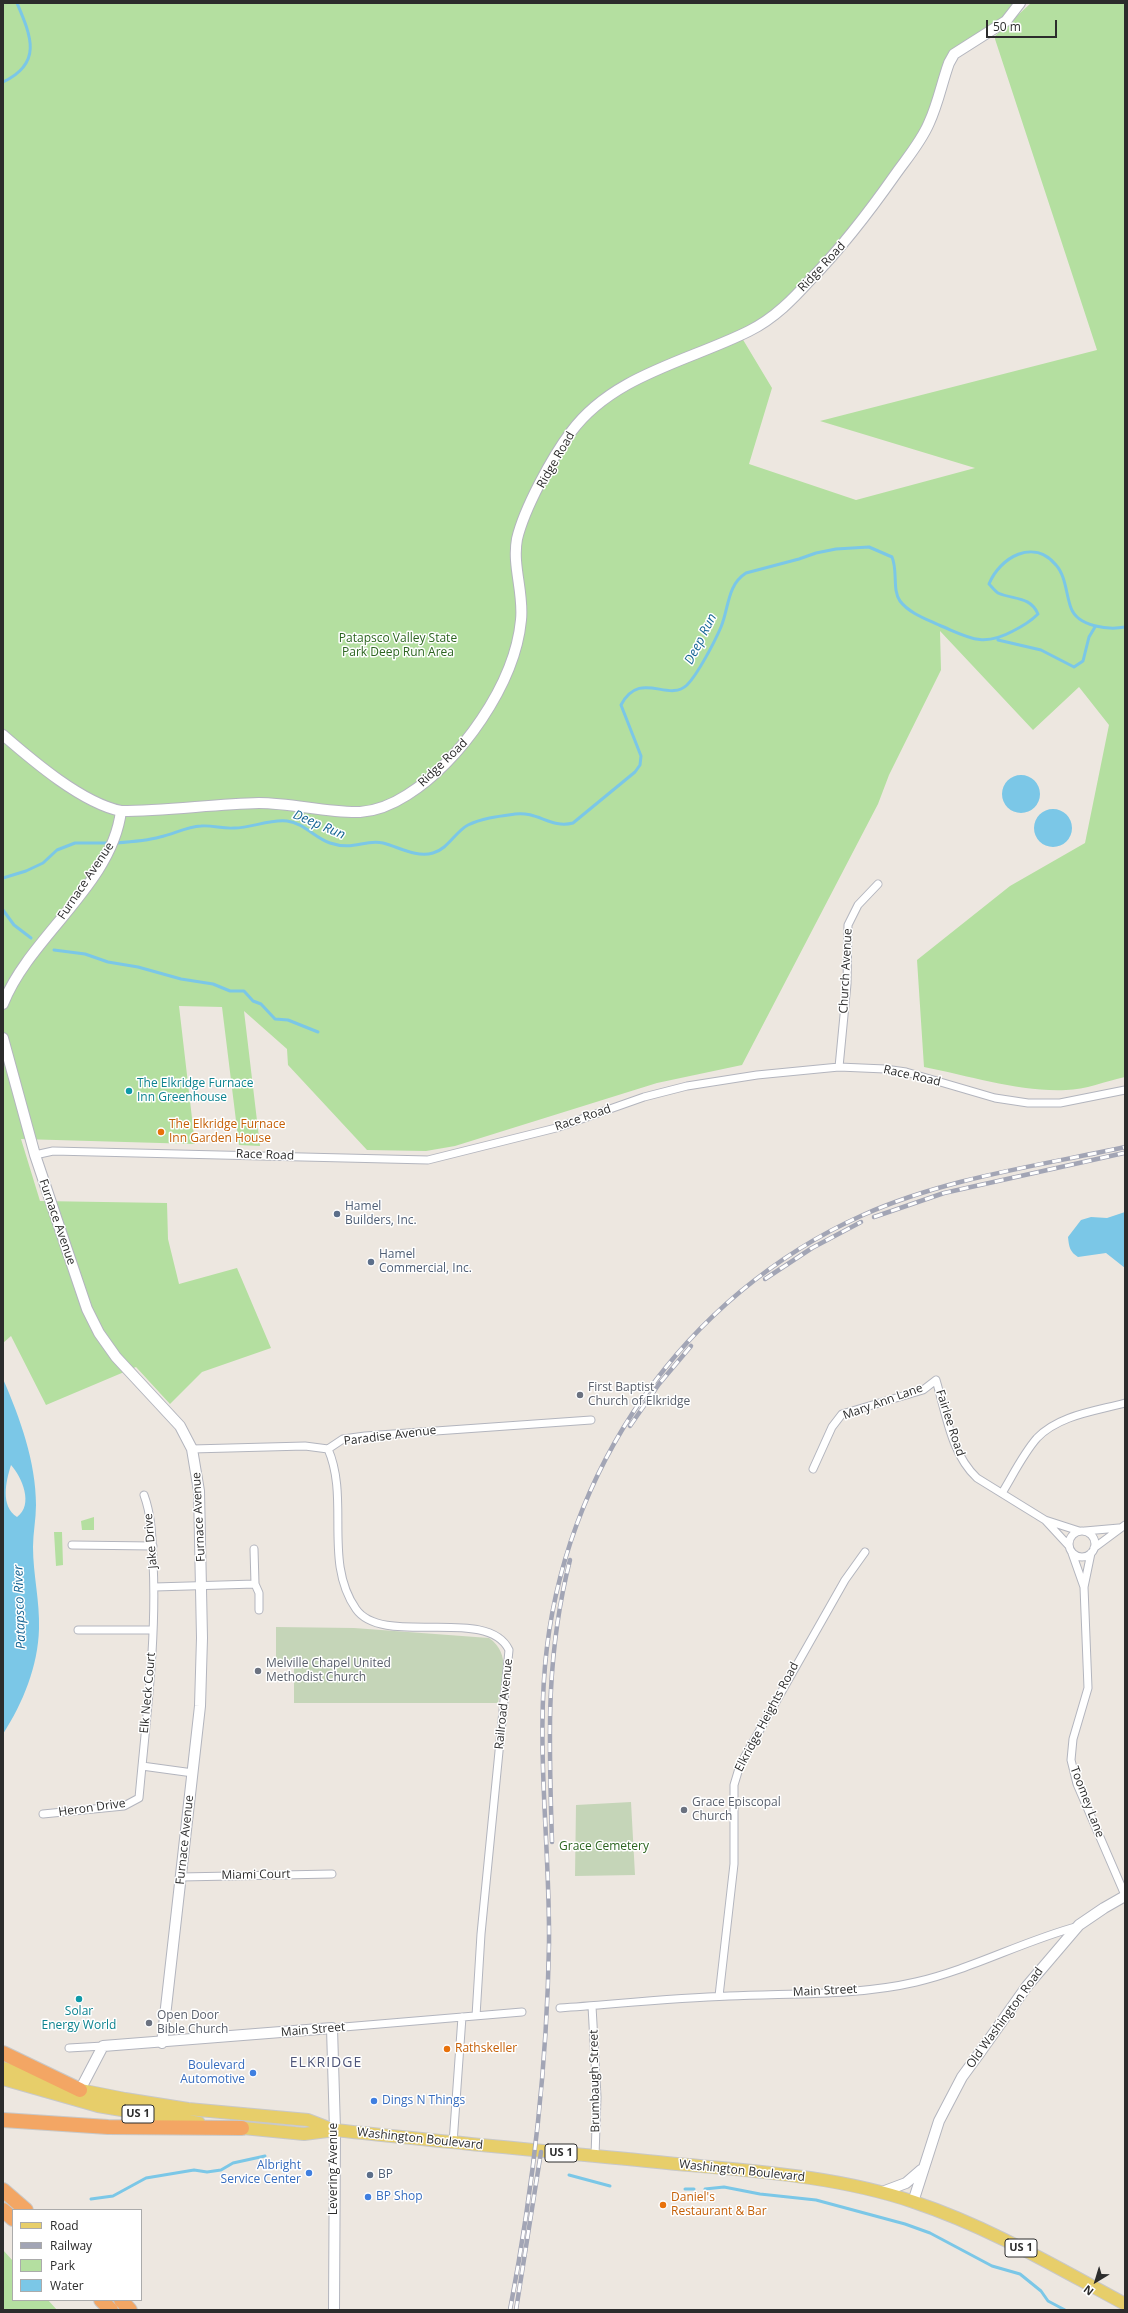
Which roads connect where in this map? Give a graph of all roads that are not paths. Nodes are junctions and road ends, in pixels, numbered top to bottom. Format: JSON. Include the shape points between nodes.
{"nodes":[{"id":1,"x":1020,"y":3,"type":"edge"},
{"id":2,"x":3,"y":735,"type":"edge"},
{"id":3,"x":121,"y":811,"type":"junction"},
{"id":4,"x":878,"y":884,"type":"dead end"},
{"id":5,"x":3,"y":1004,"type":"edge"},
{"id":6,"x":3,"y":1038,"type":"edge"},
{"id":7,"x":839,"y":1067,"type":"junction"},
{"id":8,"x":1125,"y":1090,"type":"edge"},
{"id":9,"x":35,"y":1155,"type":"junction"},
{"id":10,"x":936,"y":1380,"type":"joint"},
{"id":11,"x":1125,"y":1403,"type":"edge"},
{"id":12,"x":591,"y":1420,"type":"dead end"},
{"id":13,"x":192,"y":1449,"type":"junction"},
{"id":14,"x":328,"y":1449,"type":"junction"},
{"id":15,"x":813,"y":1469,"type":"dead end"},
{"id":16,"x":1002,"y":1493,"type":"junction"},
{"id":17,"x":144,"y":1495,"type":"dead end"},
{"id":18,"x":1045,"y":1520,"type":"junction"},
{"id":19,"x":1122,"y":1526,"type":"edge"},
{"id":20,"x":1081,"y":1531,"type":"junction"},
{"id":21,"x":72,"y":1545,"type":"dead end"},
{"id":22,"x":153,"y":1546,"type":"junction"},
{"id":23,"x":1069,"y":1546,"type":"junction"},
{"id":24,"x":254,"y":1549,"type":"dead end"},
{"id":25,"x":1093,"y":1551,"type":"junction"},
{"id":26,"x":865,"y":1552,"type":"dead end"},
{"id":27,"x":1072,"y":1553,"type":"junction"},
{"id":28,"x":255,"y":1584,"type":"junction"},
{"id":29,"x":202,"y":1586,"type":"junction"},
{"id":30,"x":155,"y":1587,"type":"junction"},
{"id":31,"x":1084,"y":1587,"type":"junction"},
{"id":32,"x":259,"y":1610,"type":"dead end"},
{"id":33,"x":78,"y":1630,"type":"dead end"},
{"id":34,"x":153,"y":1630,"type":"junction"},
{"id":35,"x":142,"y":1766,"type":"junction"},
{"id":36,"x":193,"y":1772,"type":"junction"},
{"id":37,"x":139,"y":1798,"type":"joint"},
{"id":38,"x":43,"y":1814,"type":"dead end"},
{"id":39,"x":332,"y":1874,"type":"dead end"},
{"id":40,"x":181,"y":1877,"type":"junction"},
{"id":41,"x":1125,"y":1896,"type":"edge"},
{"id":42,"x":1079,"y":1926,"type":"junction"},
{"id":43,"x":719,"y":1996,"type":"junction"},
{"id":44,"x":592,"y":2006,"type":"junction"},
{"id":45,"x":560,"y":2008,"type":"dead end"},
{"id":46,"x":522,"y":2012,"type":"dead end"},
{"id":47,"x":476,"y":2016,"type":"junction"},
{"id":48,"x":462,"y":2017,"type":"junction"},
{"id":49,"x":332,"y":2028,"type":"junction"},
{"id":50,"x":162,"y":2043,"type":"junction"},
{"id":51,"x":103,"y":2046,"type":"junction"},
{"id":52,"x":69,"y":2048,"type":"dead end"},
{"id":53,"x":3,"y":2053,"type":"edge"},
{"id":54,"x":3,"y":2068,"type":"edge"},
{"id":55,"x":3,"y":2079,"type":"edge"},
{"id":56,"x":80,"y":2090,"type":"junction"},
{"id":57,"x":3,"y":2120,"type":"edge"},
{"id":58,"x":242,"y":2128,"type":"junction"},
{"id":59,"x":335,"y":2130,"type":"junction"},
{"id":60,"x":453,"y":2143,"type":"junction"},
{"id":61,"x":595,"y":2156,"type":"junction"},
{"id":62,"x":923,"y":2168,"type":"junction"},
{"id":63,"x":3,"y":2190,"type":"edge"},
{"id":64,"x":882,"y":2192,"type":"junction"},
{"id":65,"x":913,"y":2202,"type":"junction"},
{"id":66,"x":25,"y":2209,"type":"edge"},
{"id":67,"x":3,"y":2210,"type":"edge"},
{"id":68,"x":12,"y":2218,"type":"edge"},
{"id":69,"x":102,"y":2301,"type":"edge"},
{"id":70,"x":122,"y":2301,"type":"edge"},
{"id":71,"x":1125,"y":2304,"type":"edge"},
{"id":72,"x":111,"y":2310,"type":"edge"},
{"id":73,"x":130,"y":2310,"type":"edge"},
{"id":74,"x":334,"y":2310,"type":"edge"}],
"edges":[{"from":1,"to":3,"type":"street","name":"Ridge Road","via":[[1006,21],[954,54],[929,123],[914,148],[853,233],[782,309],[752,329],[667,365],[624,387],[594,408],[569,435],[521,527],[516,548],[522,618],[508,668],[490,707],[472,733],[418,788],[388,804],[360,812],[262,803]]},
{"from":2,"to":3,"type":"street","via":[[92,801],[106,808]]},
{"from":3,"to":5,"type":"street","name":"Furnace Avenue","via":[[117,836],[110,850],[22,971]]},
{"from":4,"to":7,"type":"street","name":"Church Avenue","via":[[858,904],[848,925],[847,984]]},
{"from":6,"to":9,"type":"street","name":"Furnace Avenue"},
{"from":7,"to":8,"type":"street","name":"Race Road","via":[[906,1072],[988,1096],[1028,1103],[1060,1103]]},
{"from":7,"to":9,"type":"street","name":"Race Road","via":[[757,1074],[687,1086],[644,1097],[556,1128],[428,1160],[52,1151]]},
{"from":9,"to":13,"type":"street","name":"Furnace Avenue","via":[[94,1324],[126,1368],[173,1417]]},
{"from":10,"to":15,"type":"street","name":"Mary Ann Lane","via":[[922,1390],[842,1414],[832,1427]]},
{"from":10,"to":16,"type":"street","name":"Fairlee Road","via":[[961,1460],[977,1478]]},
{"from":11,"to":16,"type":"street","via":[[1069,1419],[1047,1429],[1031,1446]]},
{"from":12,"to":14,"type":"street","name":"Paradise Avenue","via":[[365,1436],[343,1439]]},
{"from":13,"to":14,"type":"street","name":"Paradise Avenue","via":[[305,1446]]},
{"from":13,"to":29,"type":"street","name":"Furnace Avenue","via":[[199,1491]]},
{"from":14,"to":47,"type":"street","name":"Railroad Avenue","via":[[337,1481],[340,1566],[349,1595],[359,1613],[366,1620],[383,1625],[486,1631],[502,1639],[509,1650],[481,1934]]},
{"from":16,"to":18,"type":"street","name":"Fairlee Road"},
{"from":17,"to":22,"type":"street","name":"Jake Drive","via":[[151,1513]]},
{"from":18,"to":20,"type":"street","name":"Fairlee Road"},
{"from":18,"to":23,"type":"street","name":"Fairlee Road"},
{"from":19,"to":20,"type":"street"},
{"from":19,"to":25,"type":"street"},
{"from":20,"to":23,"type":"street","via":[[1072,1535]]},
{"from":20,"to":25,"type":"street","via":[[1093,1537]]},
{"from":21,"to":22,"type":"street"},
{"from":22,"to":30,"type":"street","name":"Jake Drive"},
{"from":23,"to":27,"type":"street"},
{"from":24,"to":28,"type":"street"},
{"from":25,"to":27,"type":"street","via":[[1084,1557]]},
{"from":25,"to":31,"type":"street","name":"Toomey Lane"},
{"from":26,"to":43,"type":"street","name":"Elkridge Heights Road","via":[[845,1580],[796,1663],[737,1773],[733,1797],[733,1877]]},
{"from":27,"to":31,"type":"street","name":"Toomey Lane"},
{"from":28,"to":29,"type":"street"},
{"from":28,"to":32,"type":"street"},
{"from":29,"to":30,"type":"street"},
{"from":29,"to":36,"type":"street","name":"Furnace Avenue","via":[[202,1677]]},
{"from":30,"to":34,"type":"street","name":"Elk Neck Court"},
{"from":31,"to":41,"type":"street","name":"Toomey Lane","via":[[1088,1688],[1073,1739],[1071,1760],[1077,1784]]},
{"from":33,"to":34,"type":"street"},
{"from":34,"to":35,"type":"street","name":"Elk Neck Court"},
{"from":35,"to":36,"type":"street"},
{"from":35,"to":37,"type":"street","name":"Elk Neck Court"},
{"from":36,"to":40,"type":"street","name":"Furnace Avenue"},
{"from":37,"to":38,"type":"street","name":"Heron Drive","via":[[124,1806]]},
{"from":39,"to":40,"type":"street","name":"Miami Court"},
{"from":40,"to":50,"type":"street","name":"Furnace Avenue"},
{"from":41,"to":42,"type":"street","name":"Old Washington Road"},
{"from":42,"to":43,"type":"street","name":"Main Street","via":[[1047,1934],[967,1966],[917,1982],[845,1991]]},
{"from":42,"to":62,"type":"street","name":"Old Washington Road","via":[[1026,1986],[962,2077],[939,2121]]},
{"from":43,"to":44,"type":"street","name":"Main Street"},
{"from":44,"to":45,"type":"street","name":"Main Street"},
{"from":44,"to":61,"type":"street","name":"Brumbaugh Street","via":[[597,2097]]},
{"from":46,"to":47,"type":"street","name":"Main Street"},
{"from":47,"to":48,"type":"street","name":"Main Street"},
{"from":48,"to":49,"type":"street","name":"Main Street"},
{"from":48,"to":60,"type":"street"},
{"from":49,"to":50,"type":"street","name":"Main Street"},
{"from":49,"to":59,"type":"street","name":"Levering Avenue"},
{"from":50,"to":51,"type":"street","name":"Main Street"},
{"from":51,"to":52,"type":"street","name":"Main Street"},
{"from":51,"to":56,"type":"street"},
{"from":53,"to":56,"type":"highway"},
{"from":54,"to":56,"type":"main road","name":"Washington Boulevard","number":"US 1"},
{"from":55,"to":58,"type":"main road","name":"Washington Boulevard","number":"US 1","via":[[68,2099],[125,2112]]},
{"from":56,"to":59,"type":"main road","name":"Washington Boulevard","number":"US 1","via":[[182,2108],[308,2120]]},
{"from":57,"to":58,"type":"highway","via":[[108,2127]]},
{"from":58,"to":59,"type":"main road","name":"Washington Boulevard","number":"US 1","via":[[304,2134]]},
{"from":59,"to":60,"type":"main road","name":"Washington Boulevard","number":"US 1"},
{"from":59,"to":74,"type":"street","name":"Levering Avenue"},
{"from":60,"to":61,"type":"main road","name":"Washington Boulevard","number":"US 1"},
{"from":61,"to":64,"type":"main road","name":"Washington Boulevard","number":"US 1","via":[[799,2176]]},
{"from":62,"to":64,"type":"street","name":"Old Washington Road","via":[[906,2183]]},
{"from":62,"to":65,"type":"street","name":"Old Washington Road"},
{"from":63,"to":66,"type":"highway"},
{"from":64,"to":65,"type":"main road","name":"Washington Boulevard","number":"US 1"},
{"from":65,"to":71,"type":"main road","name":"Washington Boulevard","number":"US 1","via":[[994,2234]]},
{"from":67,"to":68,"type":"highway"},
{"from":69,"to":72,"type":"highway"},
{"from":70,"to":73,"type":"highway"}]}
